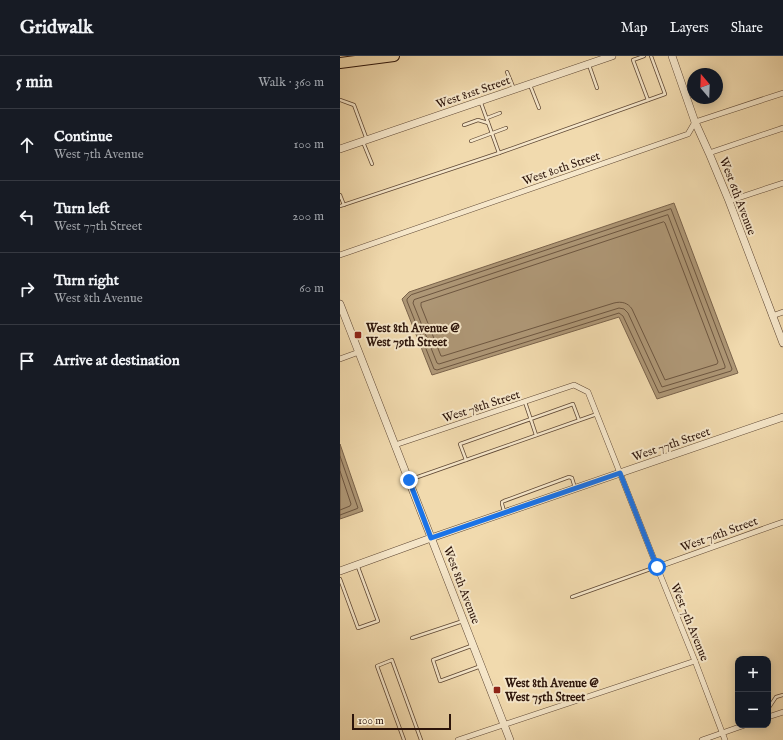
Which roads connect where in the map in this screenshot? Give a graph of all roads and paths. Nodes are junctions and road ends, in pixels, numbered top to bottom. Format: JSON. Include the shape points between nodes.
{"nodes":[{"id":1,"x":394,"y":56,"type":"edge"},
{"id":2,"x":612,"y":56,"type":"edge"},
{"id":3,"x":644,"y":56,"type":"edge"},
{"id":4,"x":651,"y":56,"type":"edge"},
{"id":5,"x":672,"y":56,"type":"edge"},
{"id":6,"x":340,"y":63,"type":"edge"},
{"id":7,"x":588,"y":64,"type":"junction"},
{"id":8,"x":507,"y":72,"type":"dead end"},
{"id":9,"x":530,"y":84,"type":"junction"},
{"id":10,"x":597,"y":88,"type":"dead end"},
{"id":11,"x":514,"y":90,"type":"junction"},
{"id":12,"x":783,"y":93,"type":"edge"},
{"id":13,"x":340,"y":100,"type":"edge"},
{"id":14,"x":648,"y":100,"type":"junction"},
{"id":15,"x":481,"y":101,"type":"junction"},
{"id":16,"x":538,"y":108,"type":"dead end"},
{"id":17,"x":500,"y":113,"type":"dead end"},
{"id":18,"x":487,"y":118,"type":"junction"},
{"id":19,"x":695,"y":122,"type":"junction"},
{"id":20,"x":488,"y":123,"type":"junction"},
{"id":21,"x":464,"y":124,"type":"dead end"},
{"id":22,"x":506,"y":128,"type":"dead end"},
{"id":23,"x":783,"y":128,"type":"edge"},
{"id":24,"x":492,"y":133,"type":"junction"},
{"id":25,"x":365,"y":141,"type":"junction"},
{"id":26,"x":471,"y":141,"type":"dead end"},
{"id":27,"x":340,"y":149,"type":"edge"},
{"id":28,"x":499,"y":153,"type":"junction"},
{"id":29,"x":709,"y":153,"type":"junction"},
{"id":30,"x":372,"y":164,"type":"dead end"},
{"id":31,"x":783,"y":182,"type":"edge"},
{"id":32,"x":340,"y":196,"type":"edge"},
{"id":33,"x":728,"y":202,"type":"junction"},
{"id":34,"x":344,"y":204,"type":"junction"},
{"id":35,"x":340,"y":206,"type":"edge"},
{"id":36,"x":340,"y":255,"type":"edge"},
{"id":37,"x":340,"y":304,"type":"edge"},
{"id":38,"x":783,"y":312,"type":"edge"},
{"id":39,"x":772,"y":316,"type":"junction"},
{"id":40,"x":783,"y":343,"type":"edge"},
{"id":41,"x":359,"y":352,"type":"junction"},
{"id":42,"x":340,"y":359,"type":"edge"},
{"id":43,"x":574,"y":385,"type":"joint"},
{"id":44,"x":525,"y":402,"type":"junction"},
{"id":45,"x":597,"y":414,"type":"junction"},
{"id":46,"x":783,"y":417,"type":"edge"},
{"id":47,"x":531,"y":419,"type":"junction"},
{"id":48,"x":579,"y":420,"type":"junction"},
{"id":49,"x":536,"y":435,"type":"junction"},
{"id":50,"x":395,"y":445,"type":"junction"},
{"id":51,"x":466,"y":460,"type":"junction"},
{"id":52,"x":620,"y":473,"type":"junction"},
{"id":53,"x":409,"y":480,"type":"junction"},
{"id":54,"x":575,"y":489,"type":"junction"},
{"id":55,"x":505,"y":513,"type":"junction"},
{"id":56,"x":783,"y":522,"type":"edge"},
{"id":57,"x":431,"y":538,"type":"junction"},
{"id":58,"x":357,"y":564,"type":"junction"},
{"id":59,"x":657,"y":567,"type":"junction"},
{"id":60,"x":340,"y":570,"type":"edge"},
{"id":61,"x":340,"y":579,"type":"edge"},
{"id":62,"x":572,"y":597,"type":"dead end"},
{"id":63,"x":464,"y":620,"type":"junction"},
{"id":64,"x":412,"y":638,"type":"dead end"},
{"id":65,"x":473,"y":645,"type":"junction"},
{"id":66,"x":695,"y":661,"type":"junction"},
{"id":67,"x":482,"y":666,"type":"junction"},
{"id":68,"x":783,"y":695,"type":"edge"},
{"id":69,"x":771,"y":705,"type":"edge"},
{"id":70,"x":783,"y":712,"type":"edge"},
{"id":71,"x":771,"y":716,"type":"edge"},
{"id":72,"x":504,"y":725,"type":"junction"},
{"id":73,"x":736,"y":728,"type":"edge"},
{"id":74,"x":722,"y":733,"type":"junction"},
{"id":75,"x":404,"y":740,"type":"edge"},
{"id":76,"x":421,"y":740,"type":"edge"},
{"id":77,"x":458,"y":740,"type":"edge"},
{"id":78,"x":510,"y":740,"type":"edge"},
{"id":79,"x":702,"y":740,"type":"edge"},
{"id":80,"x":725,"y":740,"type":"edge"}],
"edges":[{"from":1,"to":6,"type":"highway"},
{"from":2,"to":7,"type":"street","name":"West 81st Street"},
{"from":3,"to":14,"type":"lane","via":[[633,60]]},
{"from":4,"to":14,"type":"lane","via":[[665,94]]},
{"from":5,"to":19,"type":"street","name":"West 6th Avenue"},
{"from":7,"to":9,"type":"street","name":"West 81st Street"},
{"from":7,"to":10,"type":"lane"},
{"from":8,"to":11,"type":"lane"},
{"from":9,"to":11,"type":"street","name":"West 81st Street"},
{"from":9,"to":16,"type":"lane"},
{"from":11,"to":15,"type":"street","name":"West 81st Street"},
{"from":12,"to":19,"type":"street","name":"West 80th Street"},
{"from":13,"to":25,"type":"lane","via":[[354,105]]},
{"from":14,"to":28,"type":"lane"},
{"from":15,"to":18,"type":"lane"},
{"from":15,"to":25,"type":"street","name":"West 81st Street"},
{"from":17,"to":18,"type":"lane"},
{"from":18,"to":20,"type":"lane"},
{"from":19,"to":29,"type":"street","name":"West 6th Avenue"},
{"from":19,"to":36,"type":"street","name":"West 80th Street","via":[[688,134]]},
{"from":20,"to":21,"type":"lane","via":[[478,120]]},
{"from":20,"to":24,"type":"lane"},
{"from":22,"to":24,"type":"lane"},
{"from":23,"to":29,"type":"street"},
{"from":24,"to":26,"type":"lane"},
{"from":24,"to":28,"type":"lane"},
{"from":25,"to":27,"type":"street","name":"West 81st Street"},
{"from":25,"to":30,"type":"lane"},
{"from":28,"to":34,"type":"lane"},
{"from":29,"to":33,"type":"street","name":"West 6th Avenue"},
{"from":31,"to":33,"type":"street"},
{"from":32,"to":34,"type":"lane"},
{"from":33,"to":39,"type":"street","name":"West 6th Avenue"},
{"from":34,"to":35,"type":"lane"},
{"from":37,"to":41,"type":"street","name":"West 8th Avenue"},
{"from":38,"to":39,"type":"street"},
{"from":39,"to":40,"type":"street","name":"West 6th Avenue"},
{"from":41,"to":42,"type":"street"},
{"from":41,"to":50,"type":"street","name":"West 8th Avenue"},
{"from":43,"to":44,"type":"street","name":"West 78th Street"},
{"from":43,"to":45,"type":"street","name":"West 7th Avenue","via":[[588,392]]},
{"from":44,"to":47,"type":"lane"},
{"from":44,"to":50,"type":"street","name":"West 78th Street"},
{"from":45,"to":48,"type":"lane"},
{"from":45,"to":52,"type":"street","name":"West 7th Avenue"},
{"from":46,"to":52,"type":"street","name":"West 77th Street"},
{"from":47,"to":48,"type":"lane","via":[[573,404]]},
{"from":47,"to":49,"type":"lane"},
{"from":47,"to":51,"type":"lane","via":[[460,444]]},
{"from":48,"to":49,"type":"lane"},
{"from":49,"to":51,"type":"lane"},
{"from":50,"to":53,"type":"street","name":"West 8th Avenue"},
{"from":51,"to":53,"type":"lane"},
{"from":52,"to":54,"type":"street","name":"West 77th Street"},
{"from":52,"to":59,"type":"street","name":"West 7th Avenue"},
{"from":53,"to":57,"type":"street","name":"West 8th Avenue"},
{"from":54,"to":55,"type":"street","name":"West 77th Street"},
{"from":54,"to":55,"type":"lane","via":[[572,478],[569,477],[504,501],[502,504]]},
{"from":55,"to":57,"type":"street","name":"West 77th Street"},
{"from":56,"to":59,"type":"street","name":"West 76th Street"},
{"from":57,"to":58,"type":"street","name":"West 77th Street"},
{"from":57,"to":63,"type":"street","name":"West 8th Avenue"},
{"from":58,"to":60,"type":"street","name":"West 77th Street"},
{"from":58,"to":61,"type":"lane","via":[[378,621],[358,628]]},
{"from":59,"to":62,"type":"lane","name":"West 76th Street"},
{"from":59,"to":66,"type":"street","name":"West 7th Avenue"},
{"from":63,"to":64,"type":"lane"},
{"from":63,"to":65,"type":"street","name":"West 8th Avenue"},
{"from":65,"to":67,"type":"street","name":"West 8th Avenue"},
{"from":65,"to":67,"type":"lane","via":[[432,660],[440,681]]},
{"from":66,"to":72,"type":"street"},
{"from":66,"to":74,"type":"street","name":"West 7th Avenue"},
{"from":67,"to":72,"type":"street","name":"West 8th Avenue"},
{"from":68,"to":69,"type":"lane","via":[[776,698]]},
{"from":70,"to":71,"type":"street"},
{"from":72,"to":77,"type":"street"},
{"from":72,"to":78,"type":"street","name":"West 8th Avenue"},
{"from":73,"to":74,"type":"street"},
{"from":74,"to":79,"type":"street"},
{"from":74,"to":80,"type":"street","name":"West 7th Avenue"},
{"from":75,"to":76,"type":"lane","via":[[377,666],[392,660]]}]}
